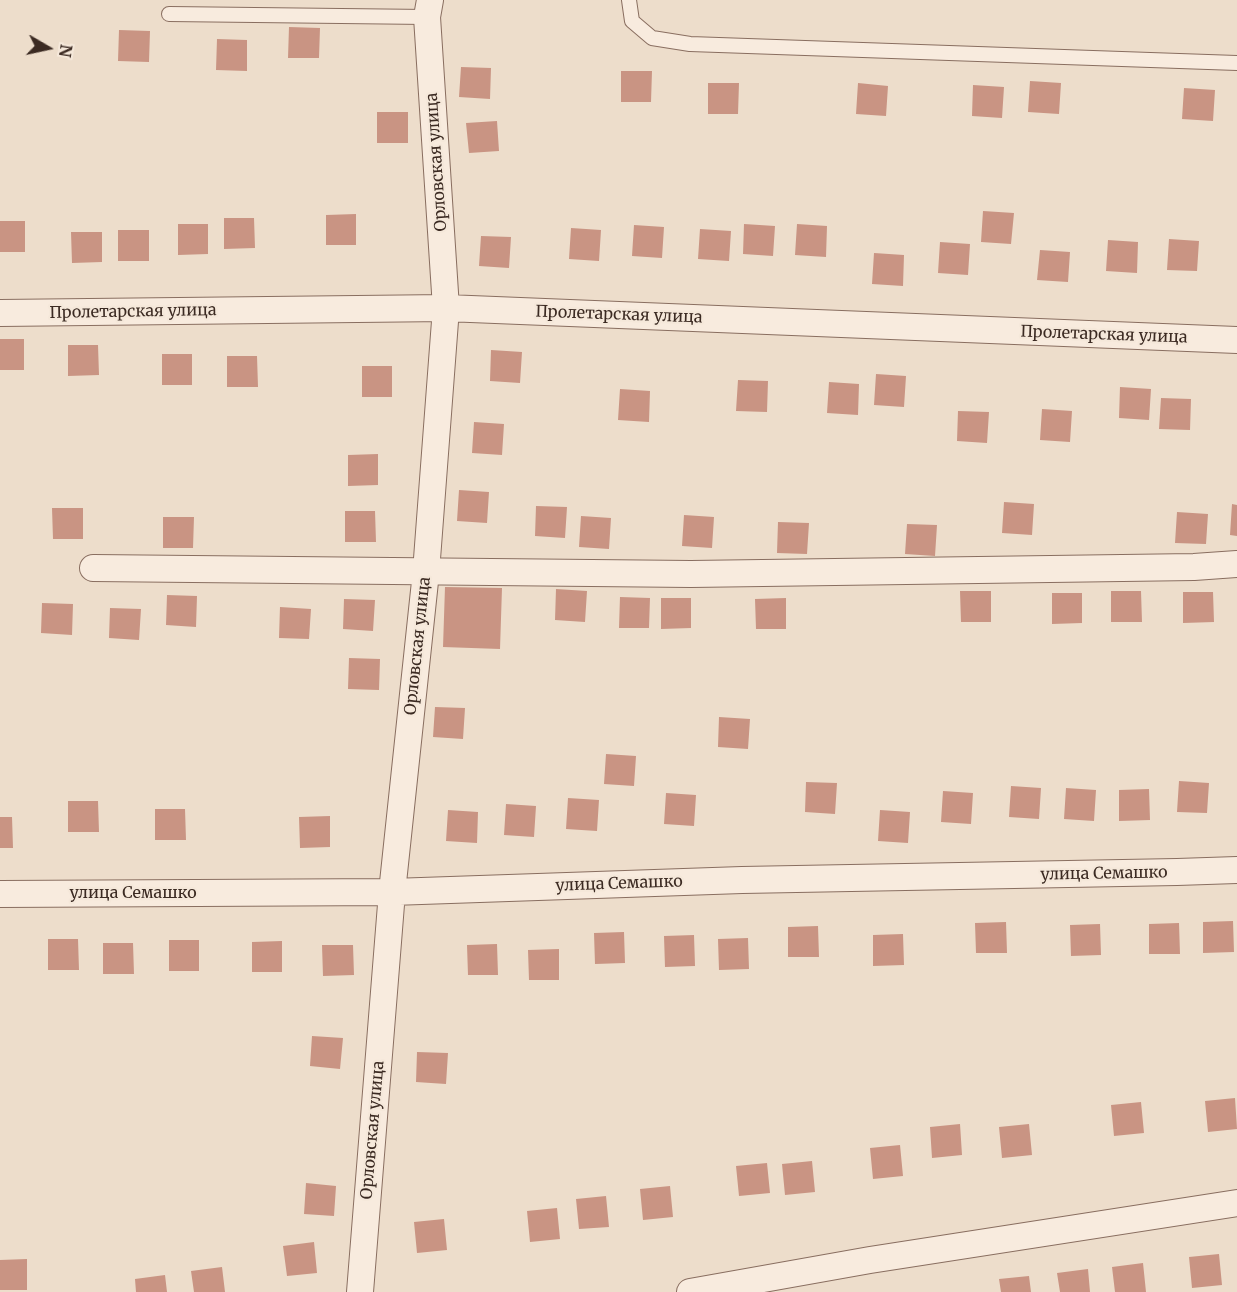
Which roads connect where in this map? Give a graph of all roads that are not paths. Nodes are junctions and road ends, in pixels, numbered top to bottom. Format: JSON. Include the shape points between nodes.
{"nodes":[{"id":1,"x":629,"y":0,"type":"edge"},
{"id":2,"x":428,"y":8,"type":"edge"},
{"id":3,"x":169,"y":14,"type":"dead end"},
{"id":4,"x":1237,"y":63,"type":"edge"},
{"id":5,"x":446,"y":308,"type":"junction"},
{"id":6,"x":0,"y":313,"type":"edge"},
{"id":7,"x":1237,"y":340,"type":"edge"},
{"id":8,"x":1237,"y":564,"type":"edge"},
{"id":9,"x":93,"y":568,"type":"dead end"},
{"id":10,"x":426,"y":572,"type":"junction"},
{"id":11,"x":1237,"y":870,"type":"edge"},
{"id":12,"x":392,"y":892,"type":"junction"},
{"id":13,"x":0,"y":894,"type":"edge"},
{"id":14,"x":1237,"y":1203,"type":"edge"},
{"id":15,"x":360,"y":1292,"type":"edge"},
{"id":16,"x":690,"y":1292,"type":"edge"}],
"edges":[{"from":1,"to":4,"type":"lane","via":[[632,21],[652,38],[690,44]]},
{"from":2,"to":3,"type":"lane"},
{"from":2,"to":5,"type":"street","name":"Орловская улица"},
{"from":5,"to":6,"type":"street","name":"Пролетарская улица"},
{"from":5,"to":7,"type":"street","name":"Пролетарская улица"},
{"from":5,"to":10,"type":"street","name":"Орловская улица"},
{"from":8,"to":10,"type":"street","via":[[691,574]]},
{"from":9,"to":10,"type":"street"},
{"from":10,"to":12,"type":"street","name":"Орловская улица"},
{"from":11,"to":12,"type":"street","name":"улица Семашко"},
{"from":12,"to":13,"type":"street","name":"улица Семашко"},
{"from":12,"to":15,"type":"street","name":"Орловская улица"},
{"from":14,"to":16,"type":"street"}]}
